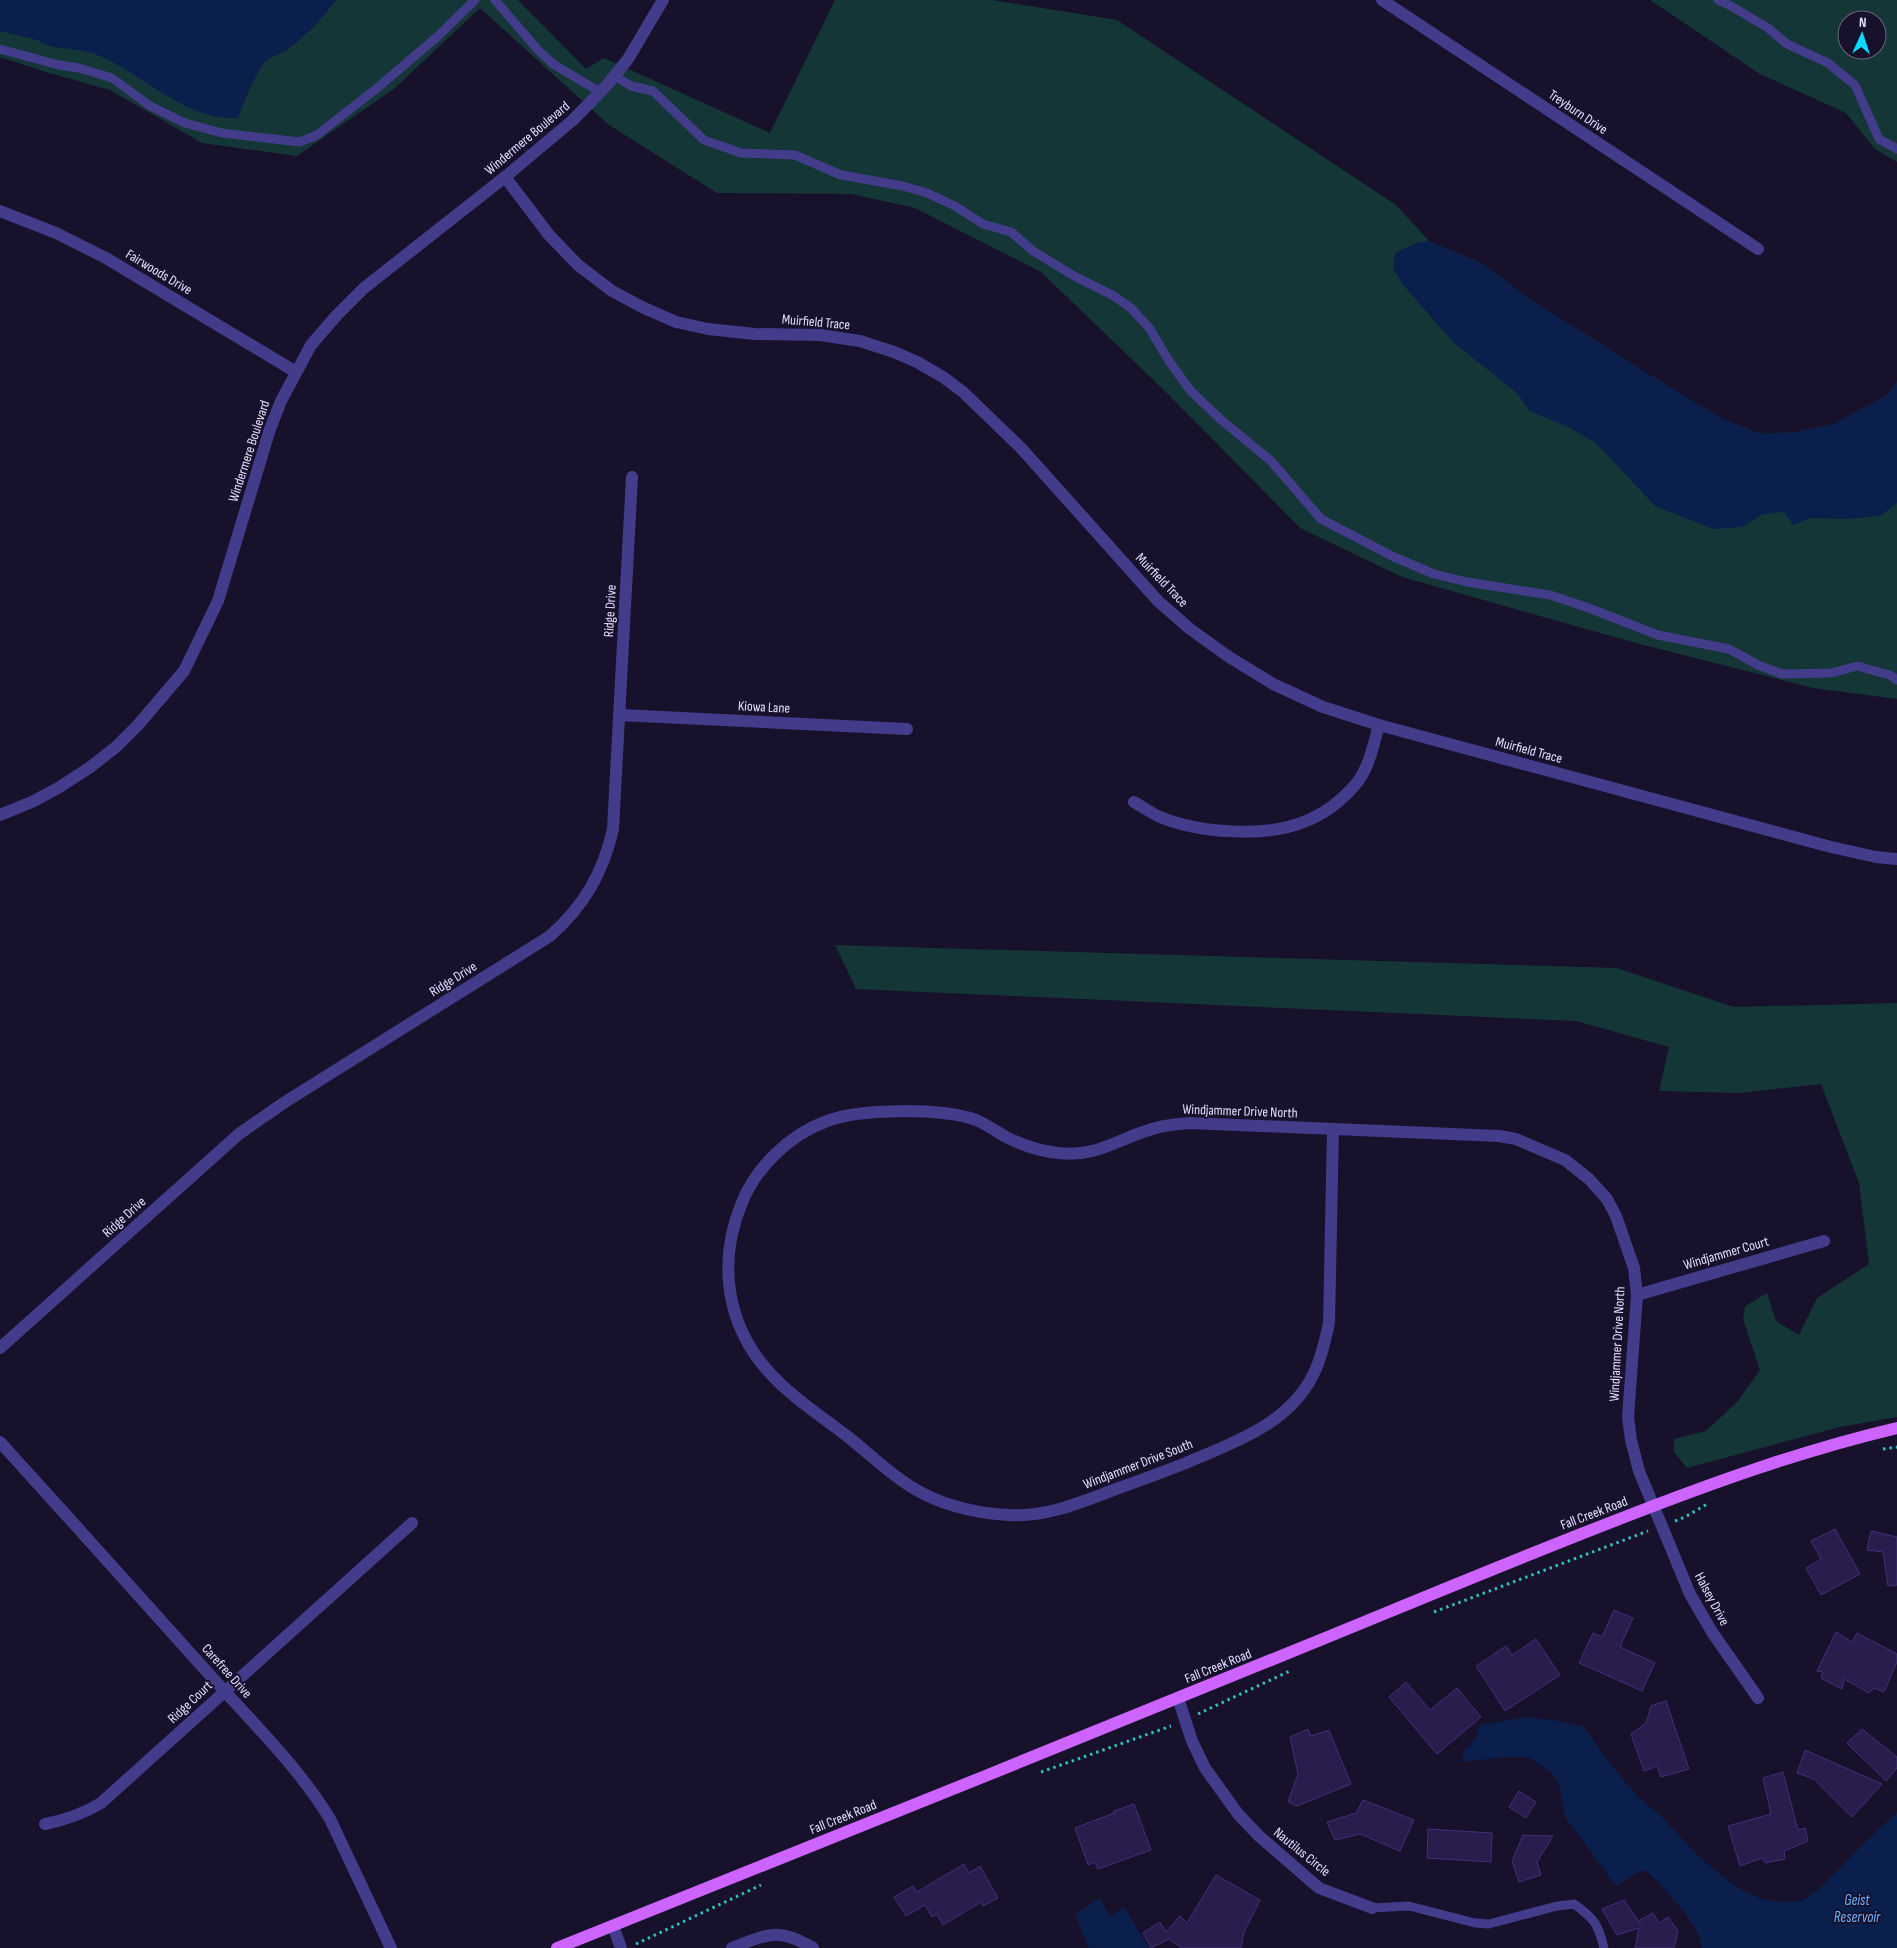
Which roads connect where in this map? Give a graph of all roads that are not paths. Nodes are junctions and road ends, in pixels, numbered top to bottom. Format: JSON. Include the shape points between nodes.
{"nodes":[{"id":1,"x":475,"y":0,"type":"edge"},
{"id":2,"x":495,"y":0,"type":"edge"},
{"id":3,"x":663,"y":0,"type":"edge"},
{"id":4,"x":1382,"y":0,"type":"edge"},
{"id":5,"x":1718,"y":0,"type":"edge"},
{"id":6,"x":0,"y":48,"type":"edge"},
{"id":7,"x":615,"y":76,"type":"junction"},
{"id":8,"x":600,"y":92,"type":"junction"},
{"id":9,"x":1897,"y":150,"type":"edge"},
{"id":10,"x":505,"y":177,"type":"junction"},
{"id":11,"x":0,"y":211,"type":"edge"},
{"id":12,"x":1758,"y":249,"type":"dead end"},
{"id":13,"x":296,"y":372,"type":"junction"},
{"id":14,"x":632,"y":477,"type":"dead end"},
{"id":15,"x":1897,"y":680,"type":"edge"},
{"id":16,"x":620,"y":715,"type":"junction"},
{"id":17,"x":1379,"y":726,"type":"junction"},
{"id":18,"x":907,"y":728,"type":"dead end"},
{"id":19,"x":1134,"y":802,"type":"dead end"},
{"id":20,"x":0,"y":815,"type":"edge"},
{"id":21,"x":1897,"y":859,"type":"edge"},
{"id":22,"x":1333,"y":1129,"type":"junction"},
{"id":23,"x":1824,"y":1240,"type":"dead end"},
{"id":24,"x":1637,"y":1295,"type":"junction"},
{"id":25,"x":0,"y":1348,"type":"edge"},
{"id":26,"x":753,"y":1352,"type":"joint"},
{"id":27,"x":1897,"y":1428,"type":"edge"},
{"id":28,"x":0,"y":1442,"type":"edge"},
{"id":29,"x":1654,"y":1506,"type":"junction"},
{"id":30,"x":412,"y":1522,"type":"dead end"},
{"id":31,"x":224,"y":1691,"type":"junction"},
{"id":32,"x":1178,"y":1698,"type":"junction"},
{"id":33,"x":1758,"y":1698,"type":"dead end"},
{"id":34,"x":45,"y":1824,"type":"dead end"},
{"id":35,"x":1372,"y":1908,"type":"joint"},
{"id":36,"x":613,"y":1926,"type":"junction"},
{"id":37,"x":625,"y":1947,"type":"edge"},
{"id":38,"x":391,"y":1948,"type":"edge"},
{"id":39,"x":557,"y":1948,"type":"edge"},
{"id":40,"x":732,"y":1948,"type":"edge"},
{"id":41,"x":814,"y":1948,"type":"edge"},
{"id":42,"x":1604,"y":1948,"type":"edge"}],
"edges":[{"from":1,"to":6,"type":"lane","via":[[376,89],[317,135],[300,142],[222,133],[185,123],[150,106],[112,78]]},
{"from":2,"to":8,"type":"lane","via":[[553,64]]},
{"from":3,"to":7,"type":"street","name":"Windermere Boulevard"},
{"from":4,"to":12,"type":"street","name":"Treyburn Drive"},
{"from":5,"to":9,"type":"lane","via":[[1768,28],[1787,44],[1828,63],[1854,85],[1878,139]]},
{"from":7,"to":8,"type":"street","name":"Windermere Boulevard"},
{"from":7,"to":15,"type":"lane","via":[[631,86],[653,91],[704,140],[741,153],[795,155],[841,175],[927,193],[984,224],[1011,232],[1033,251],[1131,308],[1150,329],[1190,390],[1270,461],[1321,518],[1394,557],[1434,574],[1550,595],[1658,635],[1730,649],[1782,674],[1832,673],[1857,666]]},
{"from":8,"to":10,"type":"street","name":"Windermere Boulevard","via":[[573,120]]},
{"from":10,"to":13,"type":"street","name":"Windermere Boulevard","via":[[364,288],[310,345]]},
{"from":10,"to":17,"type":"street","name":"Muirfield Trace","via":[[549,235],[578,265],[612,291],[644,308],[676,322],[708,329],[820,335],[860,341],[917,362],[943,377],[1021,448],[1158,601],[1190,629],[1273,684]]},
{"from":11,"to":13,"type":"street","name":"Fairwoods Drive","via":[[56,233],[106,258]]},
{"from":13,"to":20,"type":"street","name":"Windermere Boulevard","via":[[270,429],[218,601],[184,670],[116,747],[58,788]]},
{"from":14,"to":16,"type":"street","name":"Ridge Drive"},
{"from":16,"to":18,"type":"street","name":"Kiowa Lane"},
{"from":16,"to":25,"type":"street","name":"Ridge Drive","via":[[613,829],[608,851],[590,892],[564,924],[239,1134]]},
{"from":17,"to":19,"type":"street","via":[[1367,765],[1355,785],[1332,806],[1306,821],[1274,830],[1230,831],[1189,827],[1159,817]]},
{"from":17,"to":21,"type":"street","name":"Muirfield Trace","via":[[1831,847]]},
{"from":22,"to":24,"type":"street","name":"Windjammer Drive North","via":[[1498,1136],[1516,1139],[1565,1160],[1607,1199],[1634,1268]]},
{"from":22,"to":26,"type":"street","name":"Windjammer Drive North","via":[[1190,1123],[1166,1125],[1109,1147],[1074,1154],[1033,1148],[978,1121],[947,1114],[877,1112],[825,1122],[794,1139],[763,1166],[745,1194],[732,1227],[727,1262],[729,1293],[735,1315]]},
{"from":22,"to":26,"type":"street","name":"Windjammer Drive South","via":[[1329,1323],[1313,1376],[1284,1412],[1257,1432],[1168,1470],[1064,1509],[1038,1514],[984,1512],[950,1504],[923,1494],[897,1476],[786,1388]]},
{"from":23,"to":24,"type":"street","name":"Windjammer Court"},
{"from":24,"to":29,"type":"street","name":"Windjammer Drive North","via":[[1628,1417],[1630,1440],[1639,1471]]},
{"from":27,"to":29,"type":"main road","name":"Fall Creek Road","via":[[1724,1478]]},
{"from":28,"to":31,"type":"street","name":"Carefree Drive"},
{"from":29,"to":32,"type":"main road","name":"Fall Creek Road","via":[[1518,1558]]},
{"from":29,"to":33,"type":"street","name":"Halsey Drive","via":[[1690,1594]]},
{"from":30,"to":31,"type":"street","name":"Ridge Court"},
{"from":31,"to":34,"type":"street","name":"Ridge Court","via":[[101,1803],[88,1812]]},
{"from":31,"to":38,"type":"street","name":"Carefree Drive","via":[[318,1800]]},
{"from":32,"to":35,"type":"street","name":"Nautilus Circle","via":[[1205,1768],[1258,1836],[1319,1888]]},
{"from":32,"to":36,"type":"main road","name":"Fall Creek Road"},
{"from":35,"to":42,"type":"lane","name":"Nautilus Circle","via":[[1409,1906],[1475,1924],[1489,1924],[1574,1904],[1598,1926]]},
{"from":36,"to":37,"type":"street"},
{"from":36,"to":39,"type":"main road","name":"Fall Creek Road"},
{"from":40,"to":41,"type":"street","via":[[762,1936],[780,1934]]}]}
